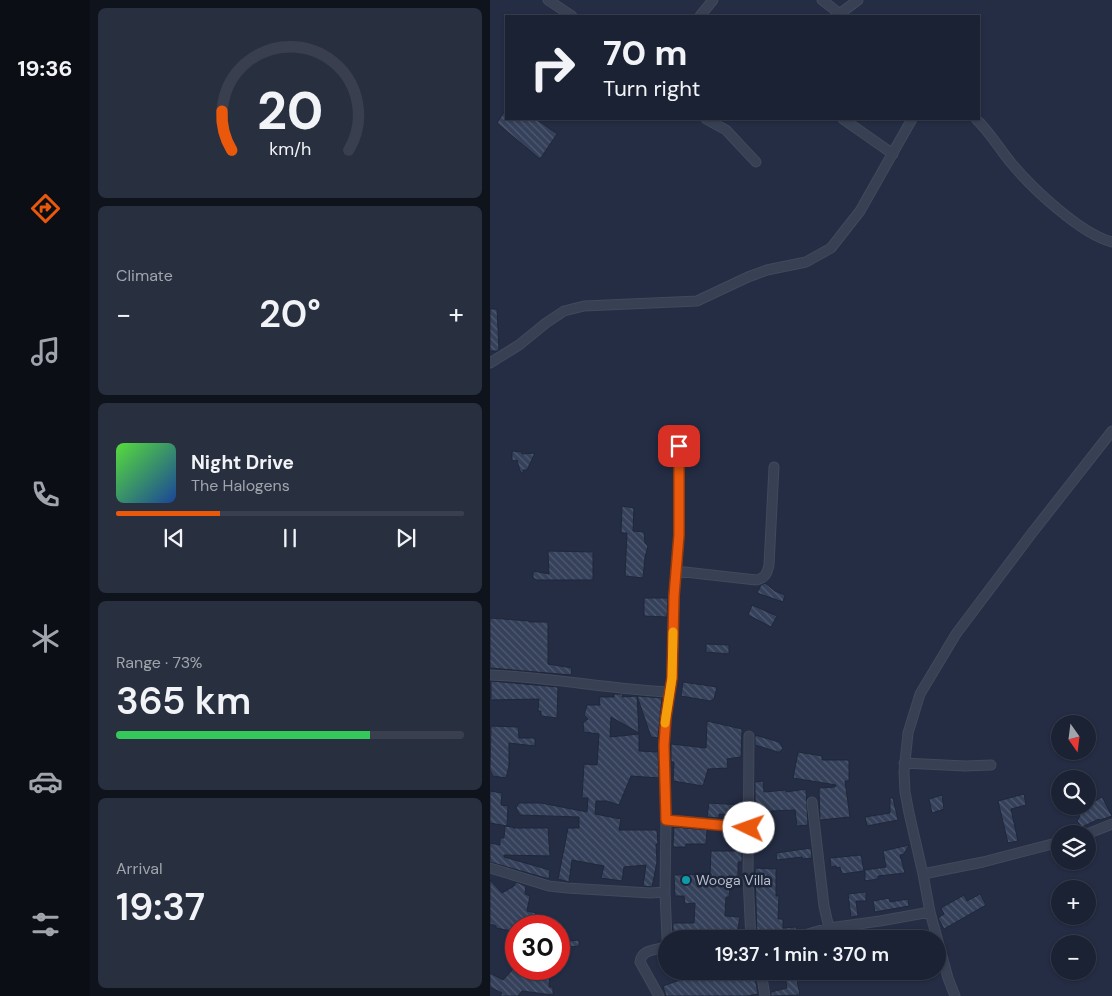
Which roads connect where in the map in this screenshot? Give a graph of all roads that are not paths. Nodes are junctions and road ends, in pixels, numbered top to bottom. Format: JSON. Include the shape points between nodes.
{"nodes":[{"id":1,"x":548,"y":0,"type":"edge"},
{"id":2,"x":713,"y":0,"type":"edge"},
{"id":3,"x":822,"y":0,"type":"edge"},
{"id":4,"x":858,"y":0,"type":"edge"},
{"id":5,"x":570,"y":15,"type":"edge"},
{"id":6,"x":701,"y":15,"type":"edge"},
{"id":7,"x":842,"y":15,"type":"edge"},
{"id":8,"x":708,"y":120,"type":"edge"},
{"id":9,"x":844,"y":120,"type":"edge"},
{"id":10,"x":911,"y":120,"type":"edge"},
{"id":11,"x":977,"y":120,"type":"edge"},
{"id":12,"x":893,"y":154,"type":"junction"},
{"id":13,"x":756,"y":162,"type":"dead end"},
{"id":14,"x":1112,"y":242,"type":"edge"},
{"id":15,"x":490,"y":363,"type":"edge"},
{"id":16,"x":1112,"y":430,"type":"edge"},
{"id":17,"x":679,"y":446,"type":"dead end"},
{"id":18,"x":774,"y":467,"type":"dead end"},
{"id":19,"x":676,"y":571,"type":"junction"},
{"id":20,"x":490,"y":675,"type":"edge"},
{"id":21,"x":669,"y":692,"type":"junction"},
{"id":22,"x":749,"y":736,"type":"dead end"},
{"id":23,"x":904,"y":763,"type":"junction"},
{"id":24,"x":991,"y":765,"type":"dead end"},
{"id":25,"x":812,"y":802,"type":"dead end"},
{"id":26,"x":666,"y":820,"type":"junction"},
{"id":27,"x":1112,"y":824,"type":"edge"},
{"id":28,"x":749,"y":828,"type":"junction"},
{"id":29,"x":1096,"y":830,"type":"edge"},
{"id":30,"x":1051,"y":844,"type":"edge"},
{"id":31,"x":490,"y":868,"type":"edge"},
{"id":32,"x":924,"y":874,"type":"junction"},
{"id":33,"x":665,"y":892,"type":"junction"},
{"id":34,"x":930,"y":912,"type":"junction"},
{"id":35,"x":829,"y":928,"type":"junction"},
{"id":36,"x":667,"y":930,"type":"edge"},
{"id":37,"x":751,"y":930,"type":"edge"},
{"id":38,"x":822,"y":930,"type":"edge"},
{"id":39,"x":658,"y":949,"type":"edge"},
{"id":40,"x":762,"y":980,"type":"edge"},
{"id":41,"x":659,"y":996,"type":"edge"},
{"id":42,"x":765,"y":996,"type":"edge"},
{"id":43,"x":955,"y":996,"type":"edge"}],
"edges":[{"from":1,"to":5,"type":"street"},
{"from":2,"to":6,"type":"street"},
{"from":3,"to":7,"type":"street"},
{"from":4,"to":7,"type":"street"},
{"from":8,"to":13,"type":"street","via":[[726,130]]},
{"from":9,"to":12,"type":"street"},
{"from":10,"to":12,"type":"street"},
{"from":11,"to":14,"type":"street","via":[[1013,165],[1049,200],[1091,233]]},
{"from":12,"to":15,"type":"street","via":[[860,211],[831,248],[806,262],[767,270],[697,301],[584,306],[564,312]]},
{"from":16,"to":23,"type":"street","via":[[956,634],[920,694],[908,733]]},
{"from":17,"to":19,"type":"street"},
{"from":18,"to":19,"type":"street","via":[[767,574],[756,580]]},
{"from":19,"to":21,"type":"street"},
{"from":20,"to":21,"type":"street"},
{"from":21,"to":26,"type":"street","via":[[664,745]]},
{"from":22,"to":28,"type":"street"},
{"from":23,"to":24,"type":"street"},
{"from":23,"to":32,"type":"street","via":[[905,792]]},
{"from":25,"to":35,"type":"street"},
{"from":26,"to":28,"type":"street"},
{"from":26,"to":33,"type":"street"},
{"from":27,"to":29,"type":"street"},
{"from":28,"to":37,"type":"street"},
{"from":30,"to":32,"type":"street"},
{"from":31,"to":33,"type":"street","via":[[549,886]]},
{"from":32,"to":34,"type":"street"},
{"from":33,"to":36,"type":"street"},
{"from":34,"to":35,"type":"street"},
{"from":34,"to":43,"type":"street"},
{"from":35,"to":38,"type":"street"},
{"from":39,"to":41,"type":"street","via":[[644,952],[640,962]]},
{"from":40,"to":42,"type":"street"}]}
